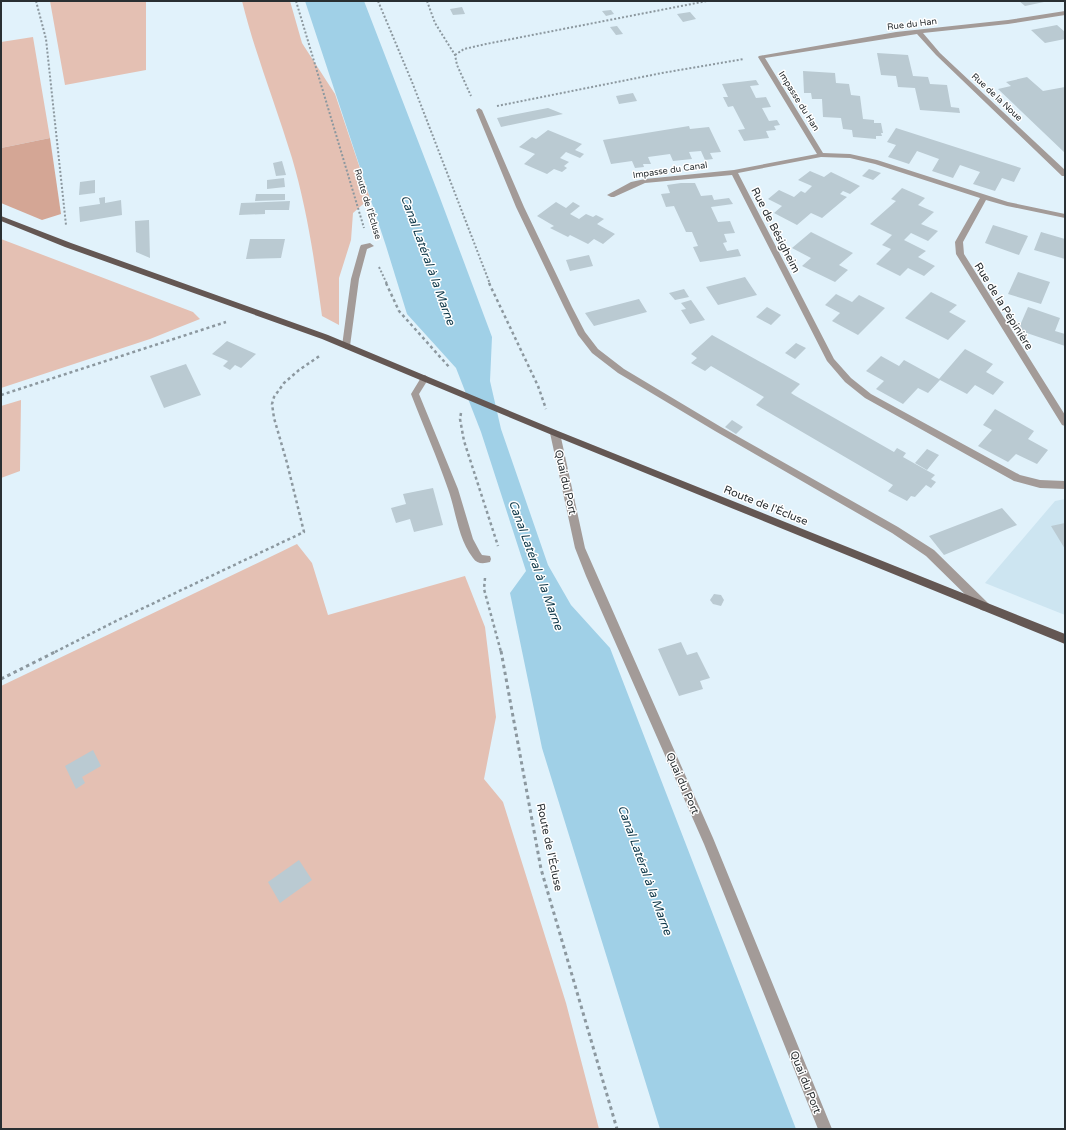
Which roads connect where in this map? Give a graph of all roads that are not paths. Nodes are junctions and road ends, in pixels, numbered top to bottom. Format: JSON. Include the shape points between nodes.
{"nodes":[{"id":1,"x":1065,"y":12,"type":"edge"},
{"id":2,"x":919,"y":32,"type":"junction"},
{"id":3,"x":761,"y":57,"type":"joint"},
{"id":4,"x":479,"y":110,"type":"road end"},
{"id":5,"x":821,"y":155,"type":"junction"},
{"id":6,"x":734,"y":172,"type":"junction"},
{"id":7,"x":1065,"y":174,"type":"edge"},
{"id":8,"x":611,"y":195,"type":"dead end"},
{"id":9,"x":984,"y":197,"type":"junction"},
{"id":10,"x":1065,"y":216,"type":"edge"},
{"id":11,"x":1,"y":218,"type":"edge"},
{"id":12,"x":370,"y":246,"type":"road end"},
{"id":13,"x":346,"y":346,"type":"junction"},
{"id":14,"x":425,"y":378,"type":"junction"},
{"id":15,"x":1065,"y":423,"type":"edge"},
{"id":16,"x":555,"y":433,"type":"junction"},
{"id":17,"x":1065,"y":485,"type":"edge"},
{"id":18,"x":486,"y":558,"type":"dead end"},
{"id":19,"x":985,"y":607,"type":"junction"},
{"id":20,"x":1065,"y":639,"type":"edge"},
{"id":21,"x":825,"y":1129,"type":"edge"}],
"edges":[{"from":1,"to":2,"type":"street","name":"Rue du Han","via":[[1008,22]]},
{"from":2,"to":3,"type":"street","name":"Rue du Han"},
{"from":2,"to":7,"type":"street","name":"Rue de la Noue","via":[[938,54]]},
{"from":3,"to":5,"type":"street","name":"Impasse du Han"},
{"from":4,"to":19,"type":"street","via":[[520,207],[564,300],[581,333],[595,351],[621,370],[718,429],[895,530],[930,553]]},
{"from":5,"to":6,"type":"street"},
{"from":5,"to":9,"type":"street","via":[[850,156],[877,162]]},
{"from":6,"to":8,"type":"street","name":"Impasse du Canal","via":[[645,181]]},
{"from":6,"to":17,"type":"street","name":"Rue de Bésigheim","via":[[831,361],[845,378],[868,396],[1017,478],[1045,486]]},
{"from":9,"to":10,"type":"street"},
{"from":9,"to":15,"type":"street","name":"Rue de la Pépinière","via":[[959,242],[960,254]]},
{"from":11,"to":13,"type":"main road","name":"Route de l'Écluse","via":[[68,245]]},
{"from":12,"to":13,"type":"street","via":[[364,247],[355,279]]},
{"from":13,"to":14,"type":"main road","name":"Route de l'Écluse"},
{"from":14,"to":16,"type":"main road","name":"Route de l'Écluse"},
{"from":14,"to":18,"type":"street","via":[[415,394],[453,489],[468,539],[476,555]]},
{"from":16,"to":19,"type":"main road","name":"Route de l'Écluse"},
{"from":16,"to":21,"type":"street","name":"Quai du Port","via":[[580,548],[588,569],[709,842]]},
{"from":19,"to":20,"type":"main road","name":"Route de l'Écluse"}]}
